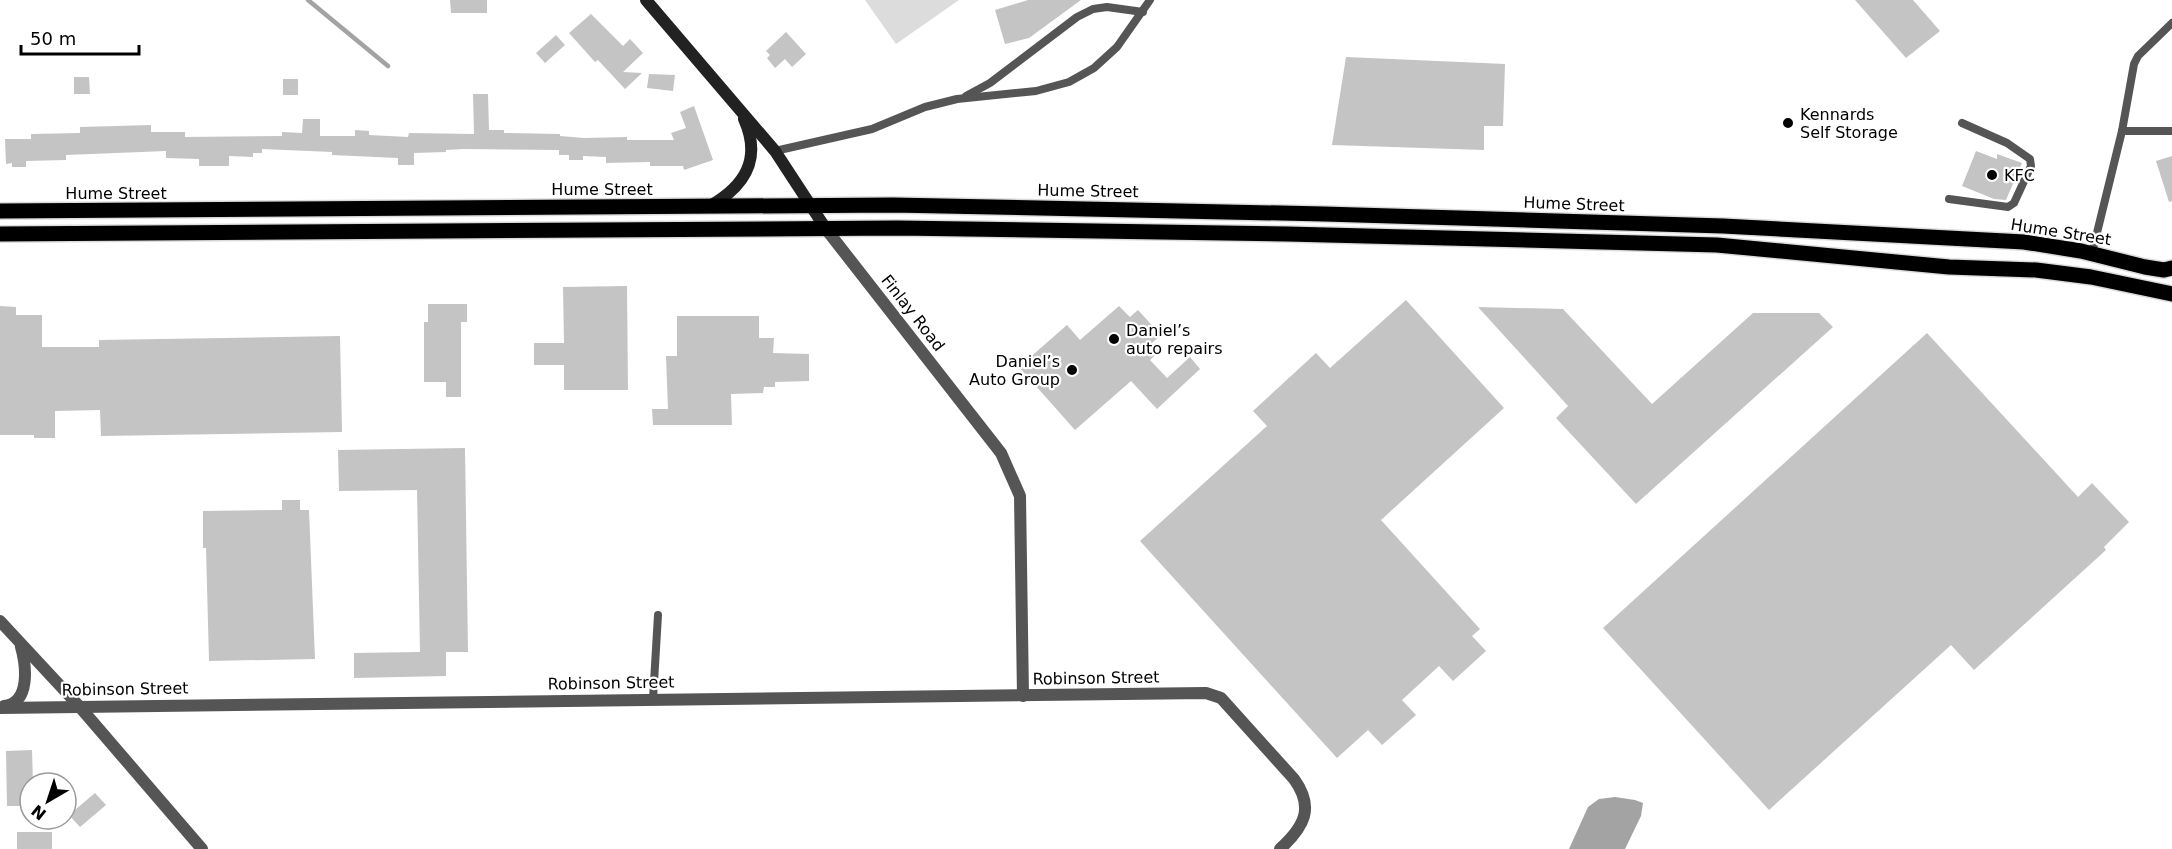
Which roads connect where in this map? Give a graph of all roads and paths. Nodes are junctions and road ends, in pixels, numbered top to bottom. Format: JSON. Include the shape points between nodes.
{"nodes":[{"id":1,"x":646,"y":0,"type":"edge"},
{"id":2,"x":1150,"y":0,"type":"edge"},
{"id":3,"x":1143,"y":12,"type":"junction"},
{"id":4,"x":2172,"y":23,"type":"edge"},
{"id":5,"x":961,"y":99,"type":"junction"},
{"id":6,"x":739,"y":106,"type":"junction"},
{"id":7,"x":1962,"y":123,"type":"dead end"},
{"id":8,"x":2122,"y":131,"type":"junction"},
{"id":9,"x":2172,"y":131,"type":"edge"},
{"id":10,"x":775,"y":151,"type":"junction"},
{"id":11,"x":1949,"y":198,"type":"dead end"},
{"id":12,"x":811,"y":206,"type":"junction"},
{"id":13,"x":706,"y":208,"type":"junction"},
{"id":14,"x":0,"y":212,"type":"edge"},
{"id":15,"x":826,"y":229,"type":"junction"},
{"id":16,"x":0,"y":234,"type":"edge"},
{"id":17,"x":2092,"y":253,"type":"junction"},
{"id":18,"x":2172,"y":268,"type":"edge"},
{"id":19,"x":2172,"y":294,"type":"edge"},
{"id":20,"x":658,"y":615,"type":"dead end"},
{"id":21,"x":0,"y":621,"type":"edge"},
{"id":22,"x":21,"y":645,"type":"junction"},
{"id":23,"x":1023,"y":696,"type":"junction"},
{"id":24,"x":653,"y":699,"type":"junction"},
{"id":25,"x":80,"y":706,"type":"junction"},
{"id":26,"x":0,"y":707,"type":"edge"},
{"id":27,"x":202,"y":849,"type":"edge"},
{"id":28,"x":1280,"y":849,"type":"edge"}],
"edges":[{"from":1,"to":6,"type":"street","name":"Finlay Road"},
{"from":2,"to":3,"type":"lane"},
{"from":3,"to":5,"type":"lane","via":[[1093,9]]},
{"from":3,"to":5,"type":"lane","via":[[1117,47],[1094,68],[1069,82],[1036,91]]},
{"from":4,"to":8,"type":"lane","via":[[2134,64]]},
{"from":5,"to":10,"type":"lane","via":[[925,107],[872,129]]},
{"from":6,"to":10,"type":"street","name":"Finlay Road"},
{"from":6,"to":13,"type":"street","via":[[752,143],[747,172],[726,197]]},
{"from":7,"to":11,"type":"lane","via":[[2007,143],[2030,159],[2031,166],[2014,203],[2008,207]]},
{"from":8,"to":9,"type":"lane"},
{"from":8,"to":17,"type":"lane"},
{"from":10,"to":12,"type":"street","name":"Finlay Road"},
{"from":12,"to":13,"type":"main road","name":"Hume Street"},
{"from":12,"to":15,"type":"street","name":"Finlay Road"},
{"from":12,"to":17,"type":"main road","name":"Hume Street","via":[[1723,226],[2025,242]]},
{"from":13,"to":14,"type":"main road","name":"Hume Street"},
{"from":15,"to":16,"type":"main road"},
{"from":15,"to":19,"type":"main road","via":[[1275,234],[1717,245],[1949,267],[2036,270]]},
{"from":15,"to":23,"type":"street","name":"Finlay Road","via":[[1001,453],[1020,496]]},
{"from":17,"to":18,"type":"main road","name":"Hume Street","via":[[2145,267]]},
{"from":20,"to":24,"type":"lane"},
{"from":21,"to":22,"type":"street"},
{"from":22,"to":25,"type":"street"},
{"from":22,"to":26,"type":"street","name":"Robinson Street","via":[[26,666],[22,690],[10,705]]},
{"from":23,"to":24,"type":"street","name":"Robinson Street"},
{"from":23,"to":28,"type":"street","name":"Robinson Street","via":[[1206,693],[1221,698],[1303,791],[1304,820]]},
{"from":24,"to":25,"type":"street","name":"Robinson Street"},
{"from":25,"to":26,"type":"street","name":"Robinson Street"},
{"from":25,"to":27,"type":"street"}]}
